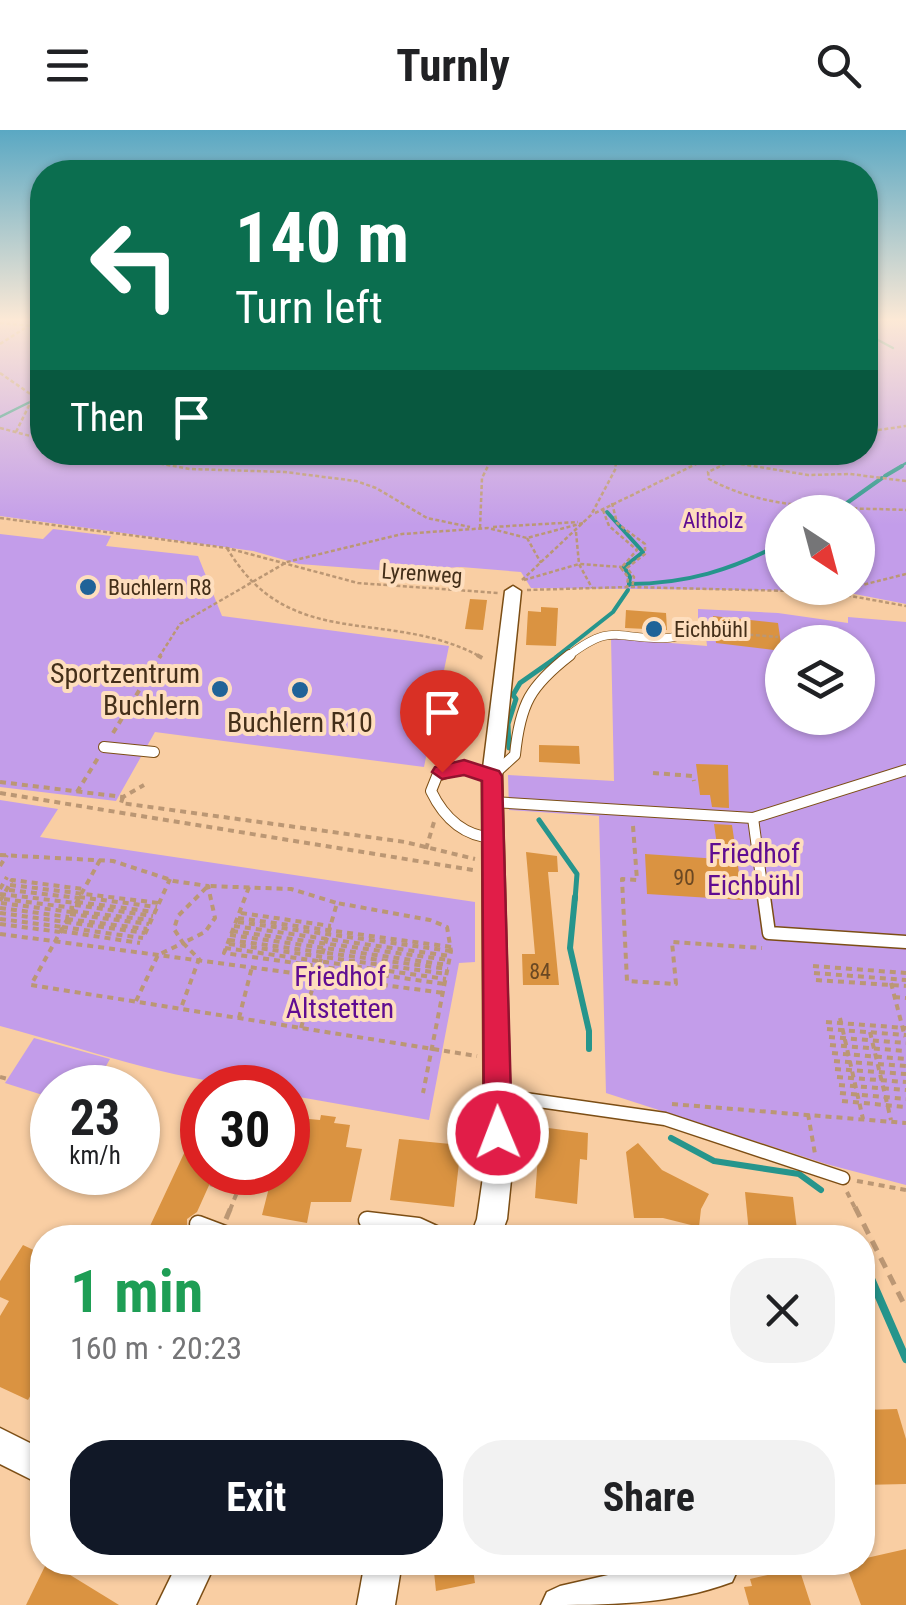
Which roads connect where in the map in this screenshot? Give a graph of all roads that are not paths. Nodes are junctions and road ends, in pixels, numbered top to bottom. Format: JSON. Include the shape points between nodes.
{"nodes":[{"id":1,"x":517,"y":586,"type":"road end"},
{"id":2,"x":707,"y":631,"type":"road end"},
{"id":3,"x":104,"y":747,"type":"road end"},
{"id":4,"x":154,"y":752,"type":"dead end"},
{"id":5,"x":906,"y":770,"type":"edge"},
{"id":6,"x":492,"y":776,"type":"junction"},
{"id":7,"x":492,"y":802,"type":"junction"},
{"id":8,"x":753,"y":818,"type":"junction"},
{"id":9,"x":493,"y":838,"type":"junction"},
{"id":10,"x":906,"y":942,"type":"edge"},
{"id":11,"x":511,"y":1096,"type":"dead end"},
{"id":12,"x":843,"y":1178,"type":"road end"},
{"id":13,"x":367,"y":1220,"type":"dead end"},
{"id":14,"x":410,"y":1225,"type":"edge"},
{"id":15,"x":490,"y":1225,"type":"edge"},
{"id":16,"x":0,"y":1444,"type":"edge"},
{"id":17,"x":30,"y":1461,"type":"edge"},
{"id":18,"x":191,"y":1575,"type":"edge"},
{"id":19,"x":382,"y":1575,"type":"edge"},
{"id":20,"x":693,"y":1575,"type":"edge"},
{"id":21,"x":176,"y":1605,"type":"edge"},
{"id":22,"x":376,"y":1605,"type":"edge"},
{"id":23,"x":560,"y":1605,"type":"edge"}],
"edges":[{"from":1,"to":6,"type":"street"},
{"from":2,"to":6,"type":"lane","via":[[671,638],[610,632],[591,639],[538,678],[518,722],[515,755]]},
{"from":3,"to":4,"type":"lane"},
{"from":5,"to":8,"type":"lane"},
{"from":6,"to":7,"type":"street"},
{"from":6,"to":9,"type":"lane","via":[[451,769],[434,779],[430,791],[464,831]]},
{"from":7,"to":8,"type":"lane"},
{"from":7,"to":9,"type":"street"},
{"from":8,"to":10,"type":"lane","via":[[769,933]]},
{"from":9,"to":15,"type":"street","via":[[485,865],[498,1170]]},
{"from":11,"to":12,"type":"lane","via":[[665,1120]]},
{"from":13,"to":14,"type":"lane"},
{"from":16,"to":17,"type":"street"},
{"from":18,"to":21,"type":"street"},
{"from":19,"to":22,"type":"street"},
{"from":20,"to":23,"type":"street"}]}
